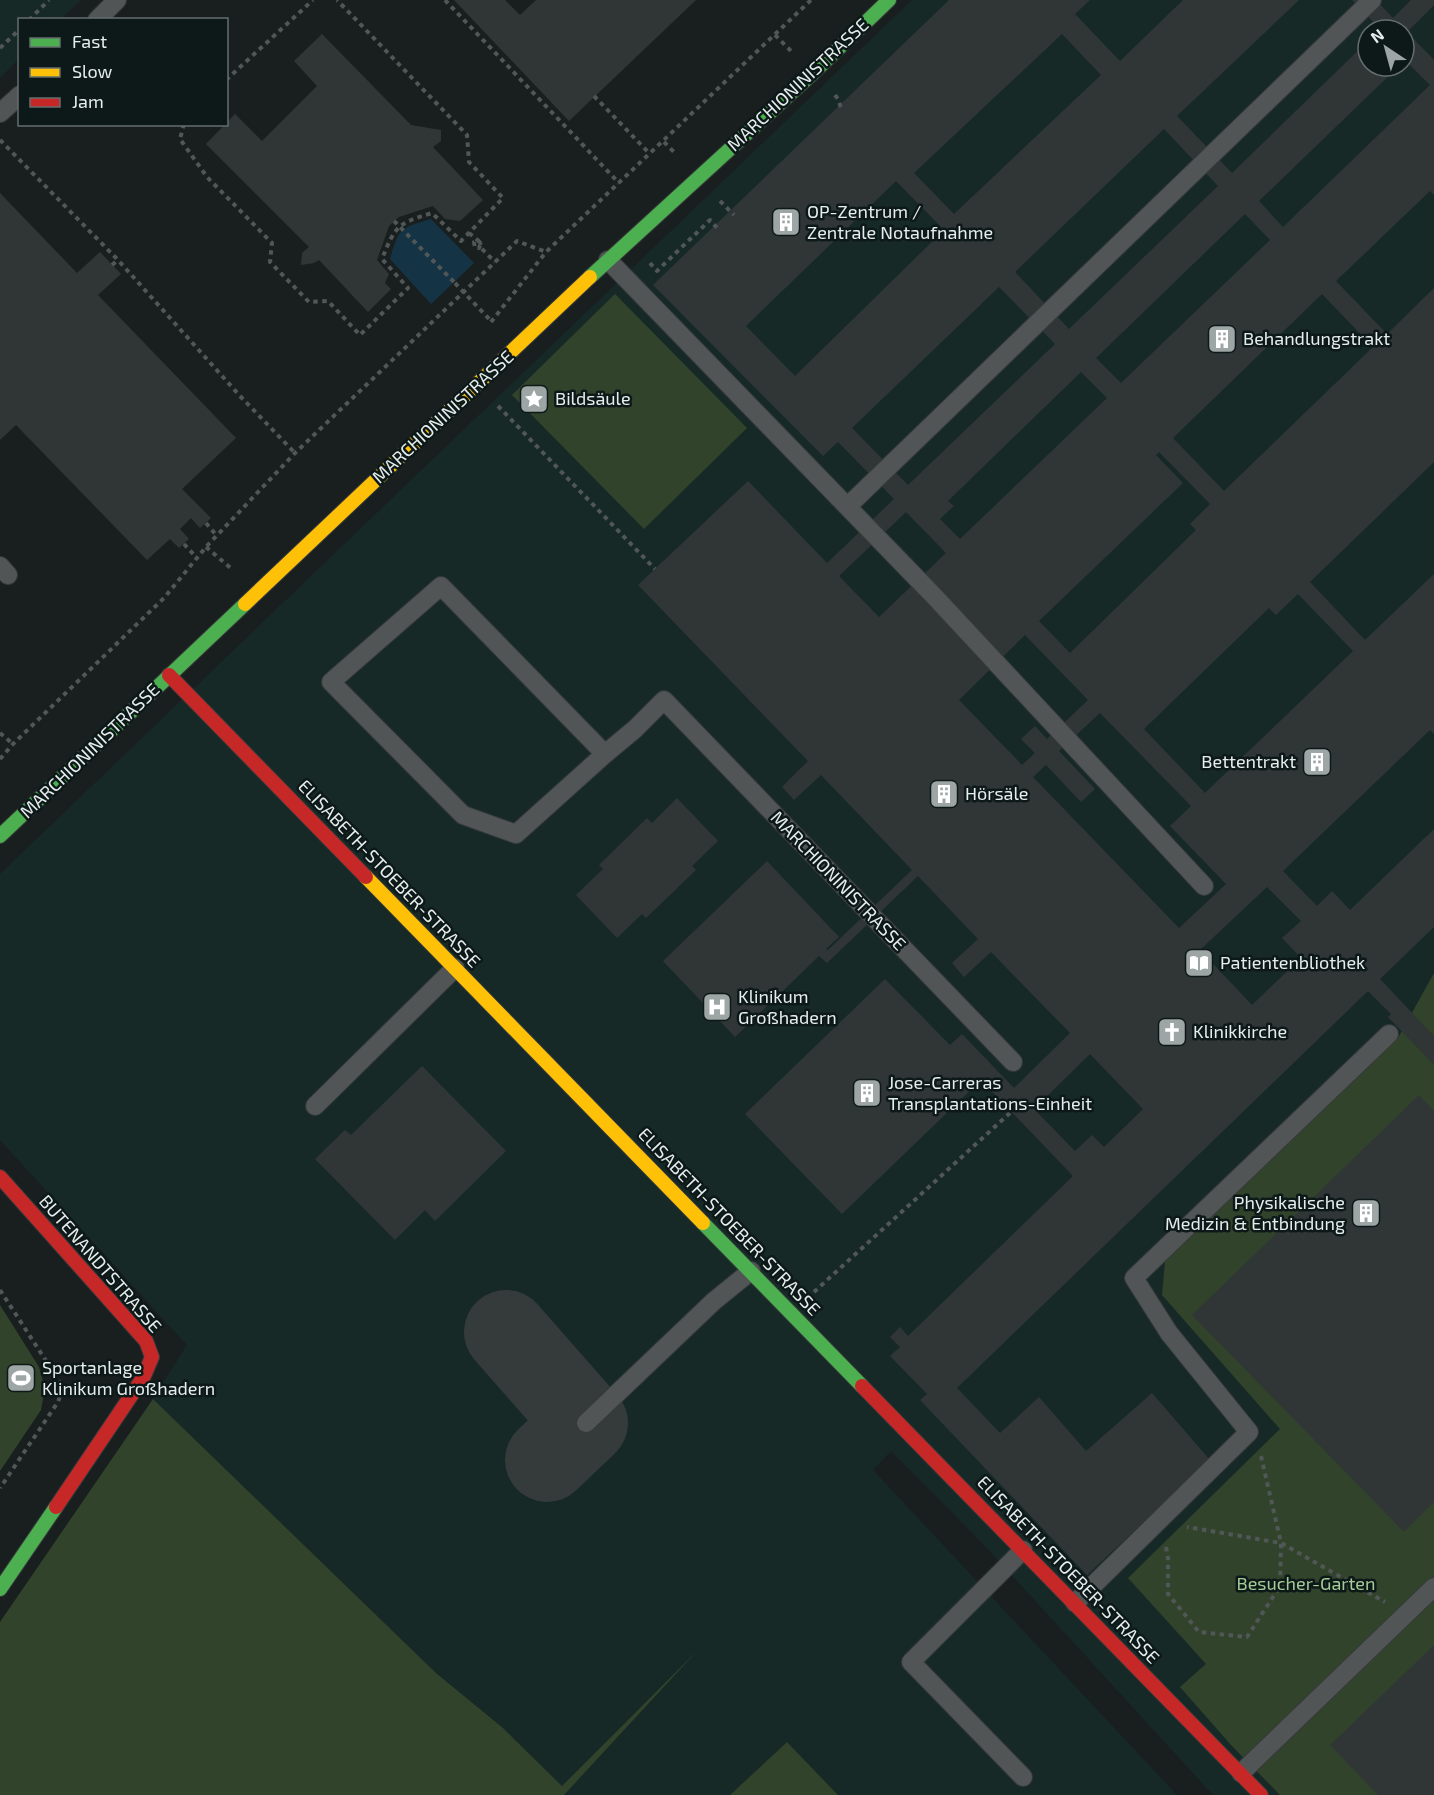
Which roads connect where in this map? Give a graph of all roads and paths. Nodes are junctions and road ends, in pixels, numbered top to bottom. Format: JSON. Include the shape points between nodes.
{"nodes":[{"id":1,"x":49,"y":0,"type":"edge"},
{"id":2,"x":117,"y":0,"type":"edge"},
{"id":3,"x":313,"y":0,"type":"edge"},
{"id":4,"x":337,"y":0,"type":"edge"},
{"id":5,"x":445,"y":0,"type":"edge"},
{"id":6,"x":811,"y":0,"type":"edge"},
{"id":7,"x":889,"y":0,"type":"edge"},
{"id":8,"x":1372,"y":0,"type":"edge"},
{"id":9,"x":31,"y":18,"type":"edge"},
{"id":10,"x":99,"y":18,"type":"edge"},
{"id":11,"x":18,"y":31,"type":"edge"},
{"id":12,"x":0,"y":48,"type":"edge"},
{"id":13,"x":228,"y":78,"type":"edge"},
{"id":14,"x":594,"y":96,"type":"dead end"},
{"id":15,"x":18,"y":97,"type":"edge"},
{"id":16,"x":838,"y":99,"type":"dead end"},
{"id":17,"x":842,"y":111,"type":"dead end"},
{"id":18,"x":0,"y":113,"type":"edge"},
{"id":19,"x":183,"y":126,"type":"edge"},
{"id":20,"x":0,"y":140,"type":"edge"},
{"id":21,"x":650,"y":154,"type":"junction"},
{"id":22,"x":619,"y":183,"type":"junction"},
{"id":23,"x":718,"y":199,"type":"dead end"},
{"id":24,"x":734,"y":215,"type":"dead end"},
{"id":25,"x":710,"y":220,"type":"dead end"},
{"id":26,"x":394,"y":221,"type":"dead end"},
{"id":27,"x":720,"y":230,"type":"dead end"},
{"id":28,"x":469,"y":233,"type":"junction"},
{"id":29,"x":546,"y":252,"type":"junction"},
{"id":30,"x":118,"y":260,"type":"junction"},
{"id":31,"x":608,"y":260,"type":"junction"},
{"id":32,"x":495,"y":262,"type":"junction"},
{"id":33,"x":112,"y":265,"type":"dead end"},
{"id":34,"x":464,"y":292,"type":"junction"},
{"id":35,"x":477,"y":385,"type":"junction"},
{"id":36,"x":296,"y":453,"type":"junction"},
{"id":37,"x":848,"y":506,"type":"junction"},
{"id":38,"x":206,"y":523,"type":"dead end"},
{"id":39,"x":217,"y":536,"type":"junction"},
{"id":40,"x":184,"y":544,"type":"dead end"},
{"id":41,"x":197,"y":558,"type":"junction"},
{"id":42,"x":655,"y":569,"type":"dead end"},
{"id":43,"x":169,"y":675,"type":"junction"},
{"id":44,"x":0,"y":733,"type":"edge"},
{"id":45,"x":13,"y":744,"type":"junction"},
{"id":46,"x":605,"y":753,"type":"junction"},
{"id":47,"x":0,"y":759,"type":"edge"},
{"id":48,"x":0,"y":836,"type":"edge"},
{"id":49,"x":1204,"y":886,"type":"dead end"},
{"id":50,"x":455,"y":968,"type":"junction"},
{"id":51,"x":1389,"y":1034,"type":"dead end"},
{"id":52,"x":1013,"y":1062,"type":"dead end"},
{"id":53,"x":315,"y":1106,"type":"dead end"},
{"id":54,"x":1011,"y":1112,"type":"dead end"},
{"id":55,"x":0,"y":1177,"type":"edge"},
{"id":56,"x":752,"y":1271,"type":"junction"},
{"id":57,"x":0,"y":1290,"type":"edge"},
{"id":58,"x":791,"y":1312,"type":"junction"},
{"id":59,"x":586,"y":1423,"type":"dead end"},
{"id":60,"x":1249,"y":1432,"type":"junction"},
{"id":61,"x":0,"y":1488,"type":"edge"},
{"id":62,"x":1180,"y":1526,"type":"dead end"},
{"id":63,"x":1164,"y":1541,"type":"dead end"},
{"id":64,"x":1281,"y":1543,"type":"junction"},
{"id":65,"x":1023,"y":1550,"type":"junction"},
{"id":66,"x":1434,"y":1587,"type":"edge"},
{"id":67,"x":0,"y":1589,"type":"edge"},
{"id":68,"x":1074,"y":1603,"type":"junction"},
{"id":69,"x":1406,"y":1614,"type":"junction"},
{"id":70,"x":1236,"y":1769,"type":"junction"},
{"id":71,"x":1023,"y":1777,"type":"dead end"},
{"id":72,"x":1236,"y":1795,"type":"edge"},
{"id":73,"x":1261,"y":1795,"type":"edge"}],
"edges":[{"from":1,"to":9,"type":"path"},
{"from":2,"to":10,"type":"lane"},
{"from":3,"to":13,"type":"path"},
{"from":4,"to":28,"type":"path","via":[[467,135],[469,162],[503,198]]},
{"from":5,"to":22,"type":"path"},
{"from":6,"to":21,"type":"path"},
{"from":7,"to":31,"type":"street","name":"MARCHIONINISTRASSE"},
{"from":8,"to":37,"type":"lane"},
{"from":11,"to":12,"type":"path"},
{"from":14,"to":21,"type":"path"},
{"from":15,"to":18,"type":"lane"},
{"from":16,"to":17,"type":"path"},
{"from":19,"to":28,"type":"path","via":[[180,139],[207,177],[272,243],[270,262],[309,302],[328,301],[360,335],[408,288],[382,259],[391,235],[405,221],[432,213],[461,241]]},
{"from":20,"to":30,"type":"path"},
{"from":21,"to":22,"type":"path"},
{"from":22,"to":29,"type":"path"},
{"from":23,"to":24,"type":"path"},
{"from":25,"to":27,"type":"path"},
{"from":26,"to":34,"type":"path","bridge":true},
{"from":28,"to":32,"type":"path"},
{"from":29,"to":32,"type":"path","via":[[517,241]]},
{"from":29,"to":34,"type":"path","via":[[492,321]]},
{"from":30,"to":33,"type":"path"},
{"from":30,"to":36,"type":"path"},
{"from":31,"to":35,"type":"street","name":"MARCHIONINISTRASSE"},
{"from":31,"to":37,"type":"lane"},
{"from":32,"to":34,"type":"path"},
{"from":34,"to":36,"type":"path"},
{"from":35,"to":42,"type":"path"},
{"from":35,"to":43,"type":"street","name":"MARCHIONINISTRASSE"},
{"from":36,"to":39,"type":"path"},
{"from":37,"to":49,"type":"lane"},
{"from":38,"to":39,"type":"path"},
{"from":39,"to":41,"type":"path"},
{"from":40,"to":41,"type":"path"},
{"from":41,"to":45,"type":"path","via":[[164,598]]},
{"from":43,"to":48,"type":"street","name":"MARCHIONINISTRASSE"},
{"from":43,"to":50,"type":"street","name":"ELISABETH-STOEBER-STRASSE"},
{"from":44,"to":45,"type":"path"},
{"from":45,"to":47,"type":"path"},
{"from":46,"to":46,"type":"lane","via":[[441,586],[331,682],[463,815],[516,834]]},
{"from":46,"to":52,"type":"lane","name":"MARCHIONINISTRASSE","via":[[664,700]]},
{"from":50,"to":53,"type":"lane"},
{"from":50,"to":56,"type":"street","name":"ELISABETH-STOEBER-STRASSE"},
{"from":51,"to":60,"type":"lane","via":[[1134,1278],[1169,1334]]},
{"from":54,"to":58,"type":"path"},
{"from":55,"to":67,"type":"street","name":"BUTENANDTSTRASSE","via":[[146,1341],[152,1357],[143,1378]]},
{"from":56,"to":58,"type":"street","name":"ELISABETH-STOEBER-STRASSE"},
{"from":56,"to":59,"type":"lane","via":[[714,1301]]},
{"from":57,"to":61,"type":"path","via":[[63,1387],[58,1402]]},
{"from":58,"to":65,"type":"street","name":"ELISABETH-STOEBER-STRASSE"},
{"from":60,"to":64,"type":"path","via":[[1261,1457]]},
{"from":60,"to":68,"type":"lane"},
{"from":62,"to":64,"type":"path"},
{"from":63,"to":64,"type":"path","via":[[1168,1594],[1199,1632],[1247,1637],[1280,1586]]},
{"from":64,"to":69,"type":"path"},
{"from":65,"to":68,"type":"street","name":"ELISABETH-STOEBER-STRASSE"},
{"from":65,"to":71,"type":"lane","via":[[911,1662]]},
{"from":66,"to":69,"type":"lane"},
{"from":68,"to":70,"type":"street","name":"ELISABETH-STOEBER-STRASSE"},
{"from":69,"to":70,"type":"lane"},
{"from":70,"to":72,"type":"lane"},
{"from":70,"to":73,"type":"street","name":"ELISABETH-STOEBER-STRASSE"}]}
